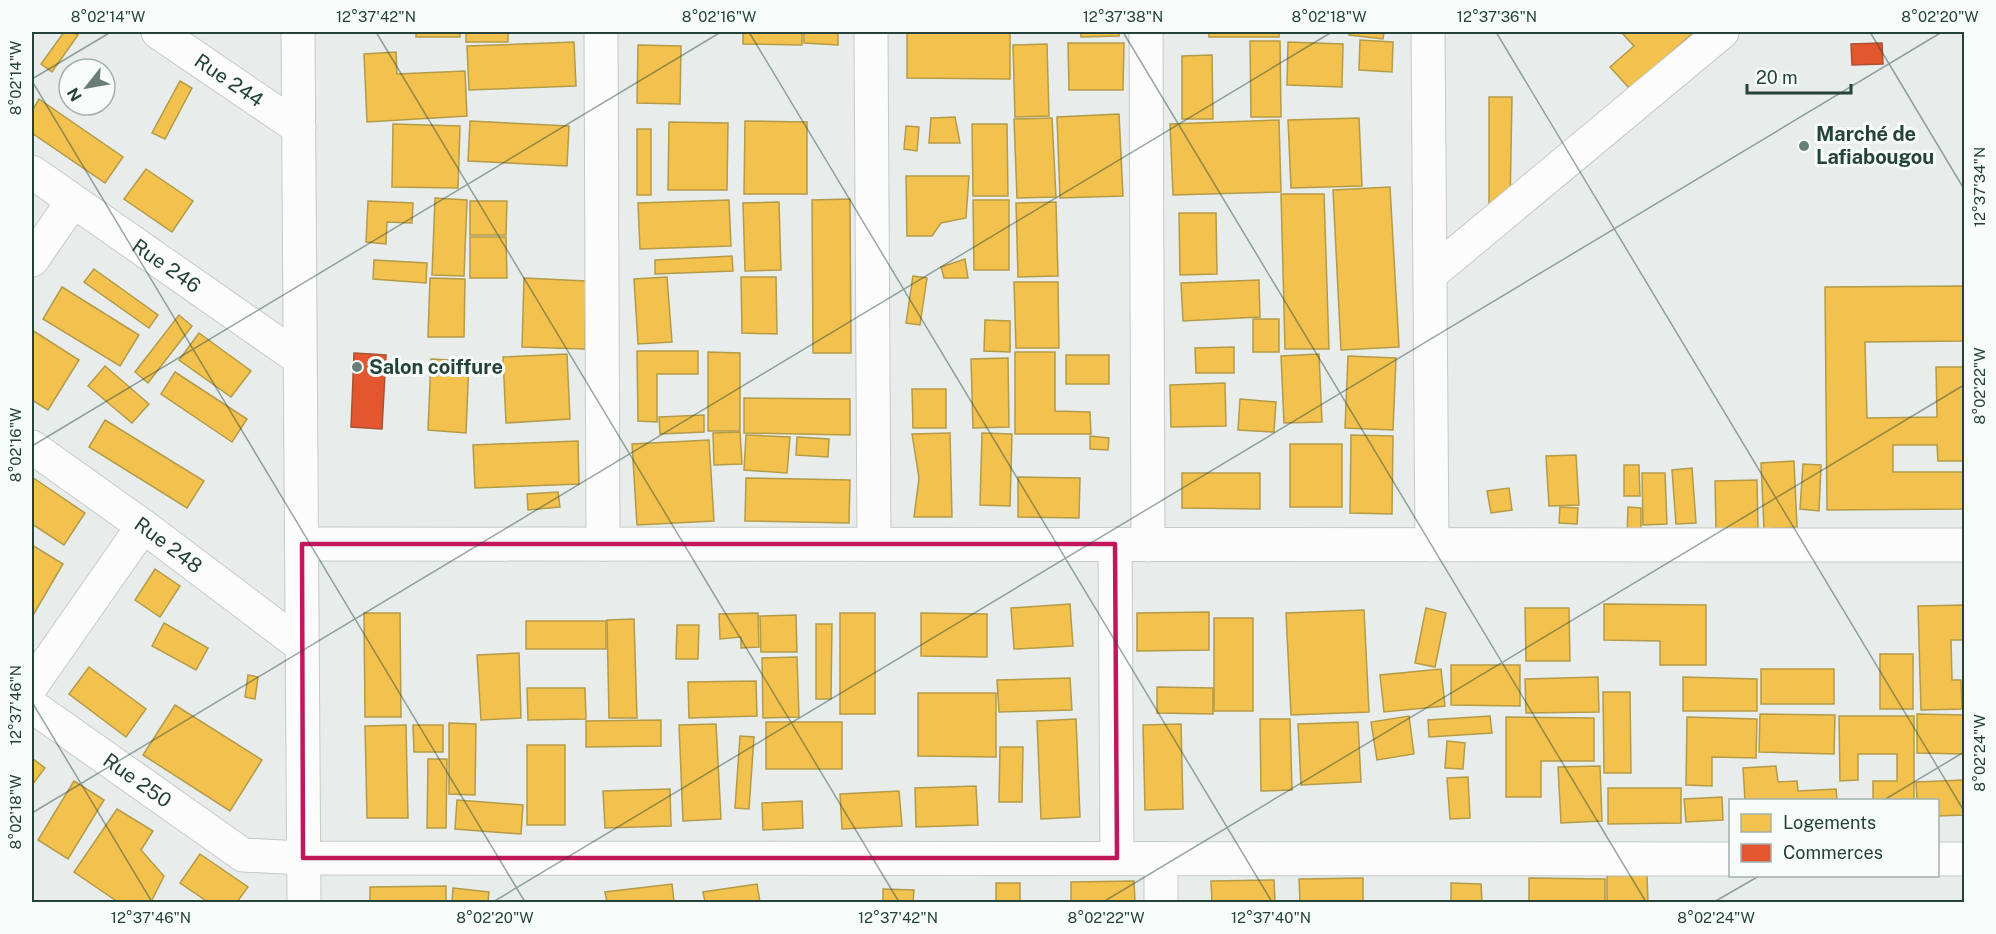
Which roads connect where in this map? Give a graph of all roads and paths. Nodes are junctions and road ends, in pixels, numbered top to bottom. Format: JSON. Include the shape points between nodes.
{"nodes":[{"id":1,"x":158,"y":32,"type":"edge"},
{"id":2,"x":298,"y":32,"type":"edge"},
{"id":3,"x":600,"y":32,"type":"edge"},
{"id":4,"x":871,"y":32,"type":"edge"},
{"id":5,"x":1146,"y":32,"type":"edge"},
{"id":6,"x":1428,"y":32,"type":"edge"},
{"id":7,"x":1722,"y":32,"type":"edge"},
{"id":8,"x":299,"y":128,"type":"junction"},
{"id":9,"x":32,"y":172,"type":"edge"},
{"id":10,"x":73,"y":201,"type":"junction"},
{"id":11,"x":32,"y":260,"type":"edge"},
{"id":12,"x":1431,"y":274,"type":"junction"},
{"id":13,"x":300,"y":359,"type":"junction"},
{"id":14,"x":32,"y":447,"type":"edge"},
{"id":15,"x":143,"y":526,"type":"junction"},
{"id":16,"x":302,"y":544,"type":"junction"},
{"id":17,"x":603,"y":544,"type":"junction"},
{"id":18,"x":873,"y":544,"type":"junction"},
{"id":19,"x":1115,"y":544,"type":"junction"},
{"id":20,"x":1148,"y":544,"type":"junction"},
{"id":21,"x":1432,"y":545,"type":"junction"},
{"id":22,"x":1965,"y":545,"type":"edge"},
{"id":23,"x":302,"y":646,"type":"junction"},
{"id":24,"x":32,"y":685,"type":"edge"},
{"id":25,"x":32,"y":706,"type":"edge"},
{"id":26,"x":303,"y":858,"type":"junction"},
{"id":27,"x":1117,"y":858,"type":"junction"},
{"id":28,"x":1161,"y":859,"type":"junction"},
{"id":29,"x":1729,"y":859,"type":"edge"},
{"id":30,"x":1939,"y":859,"type":"edge"},
{"id":31,"x":1965,"y":859,"type":"edge"},
{"id":32,"x":304,"y":903,"type":"edge"},
{"id":33,"x":1161,"y":903,"type":"edge"}],
"edges":[{"from":1,"to":8,"type":"street","name":"Rue 244"},
{"from":2,"to":8,"type":"street"},
{"from":3,"to":17,"type":"street"},
{"from":4,"to":18,"type":"street"},
{"from":5,"to":20,"type":"street"},
{"from":6,"to":12,"type":"street"},
{"from":7,"to":12,"type":"street"},
{"from":8,"to":13,"type":"street"},
{"from":9,"to":10,"type":"street","name":"Rue 246"},
{"from":10,"to":11,"type":"street"},
{"from":10,"to":13,"type":"street","name":"Rue 246"},
{"from":12,"to":21,"type":"street"},
{"from":13,"to":16,"type":"street"},
{"from":14,"to":15,"type":"street","name":"Rue 248"},
{"from":15,"to":23,"type":"street","name":"Rue 248"},
{"from":15,"to":24,"type":"street"},
{"from":16,"to":17,"type":"street"},
{"from":16,"to":23,"type":"street"},
{"from":17,"to":18,"type":"street"},
{"from":18,"to":19,"type":"street"},
{"from":19,"to":20,"type":"street"},
{"from":19,"to":27,"type":"street"},
{"from":20,"to":21,"type":"street"},
{"from":21,"to":22,"type":"street"},
{"from":23,"to":26,"type":"street"},
{"from":25,"to":26,"type":"street","name":"Rue 250","via":[[243,855]]},
{"from":26,"to":27,"type":"street"},
{"from":26,"to":32,"type":"street"},
{"from":27,"to":28,"type":"street"},
{"from":28,"to":29,"type":"street"},
{"from":28,"to":33,"type":"street"},
{"from":30,"to":31,"type":"street"}]}
